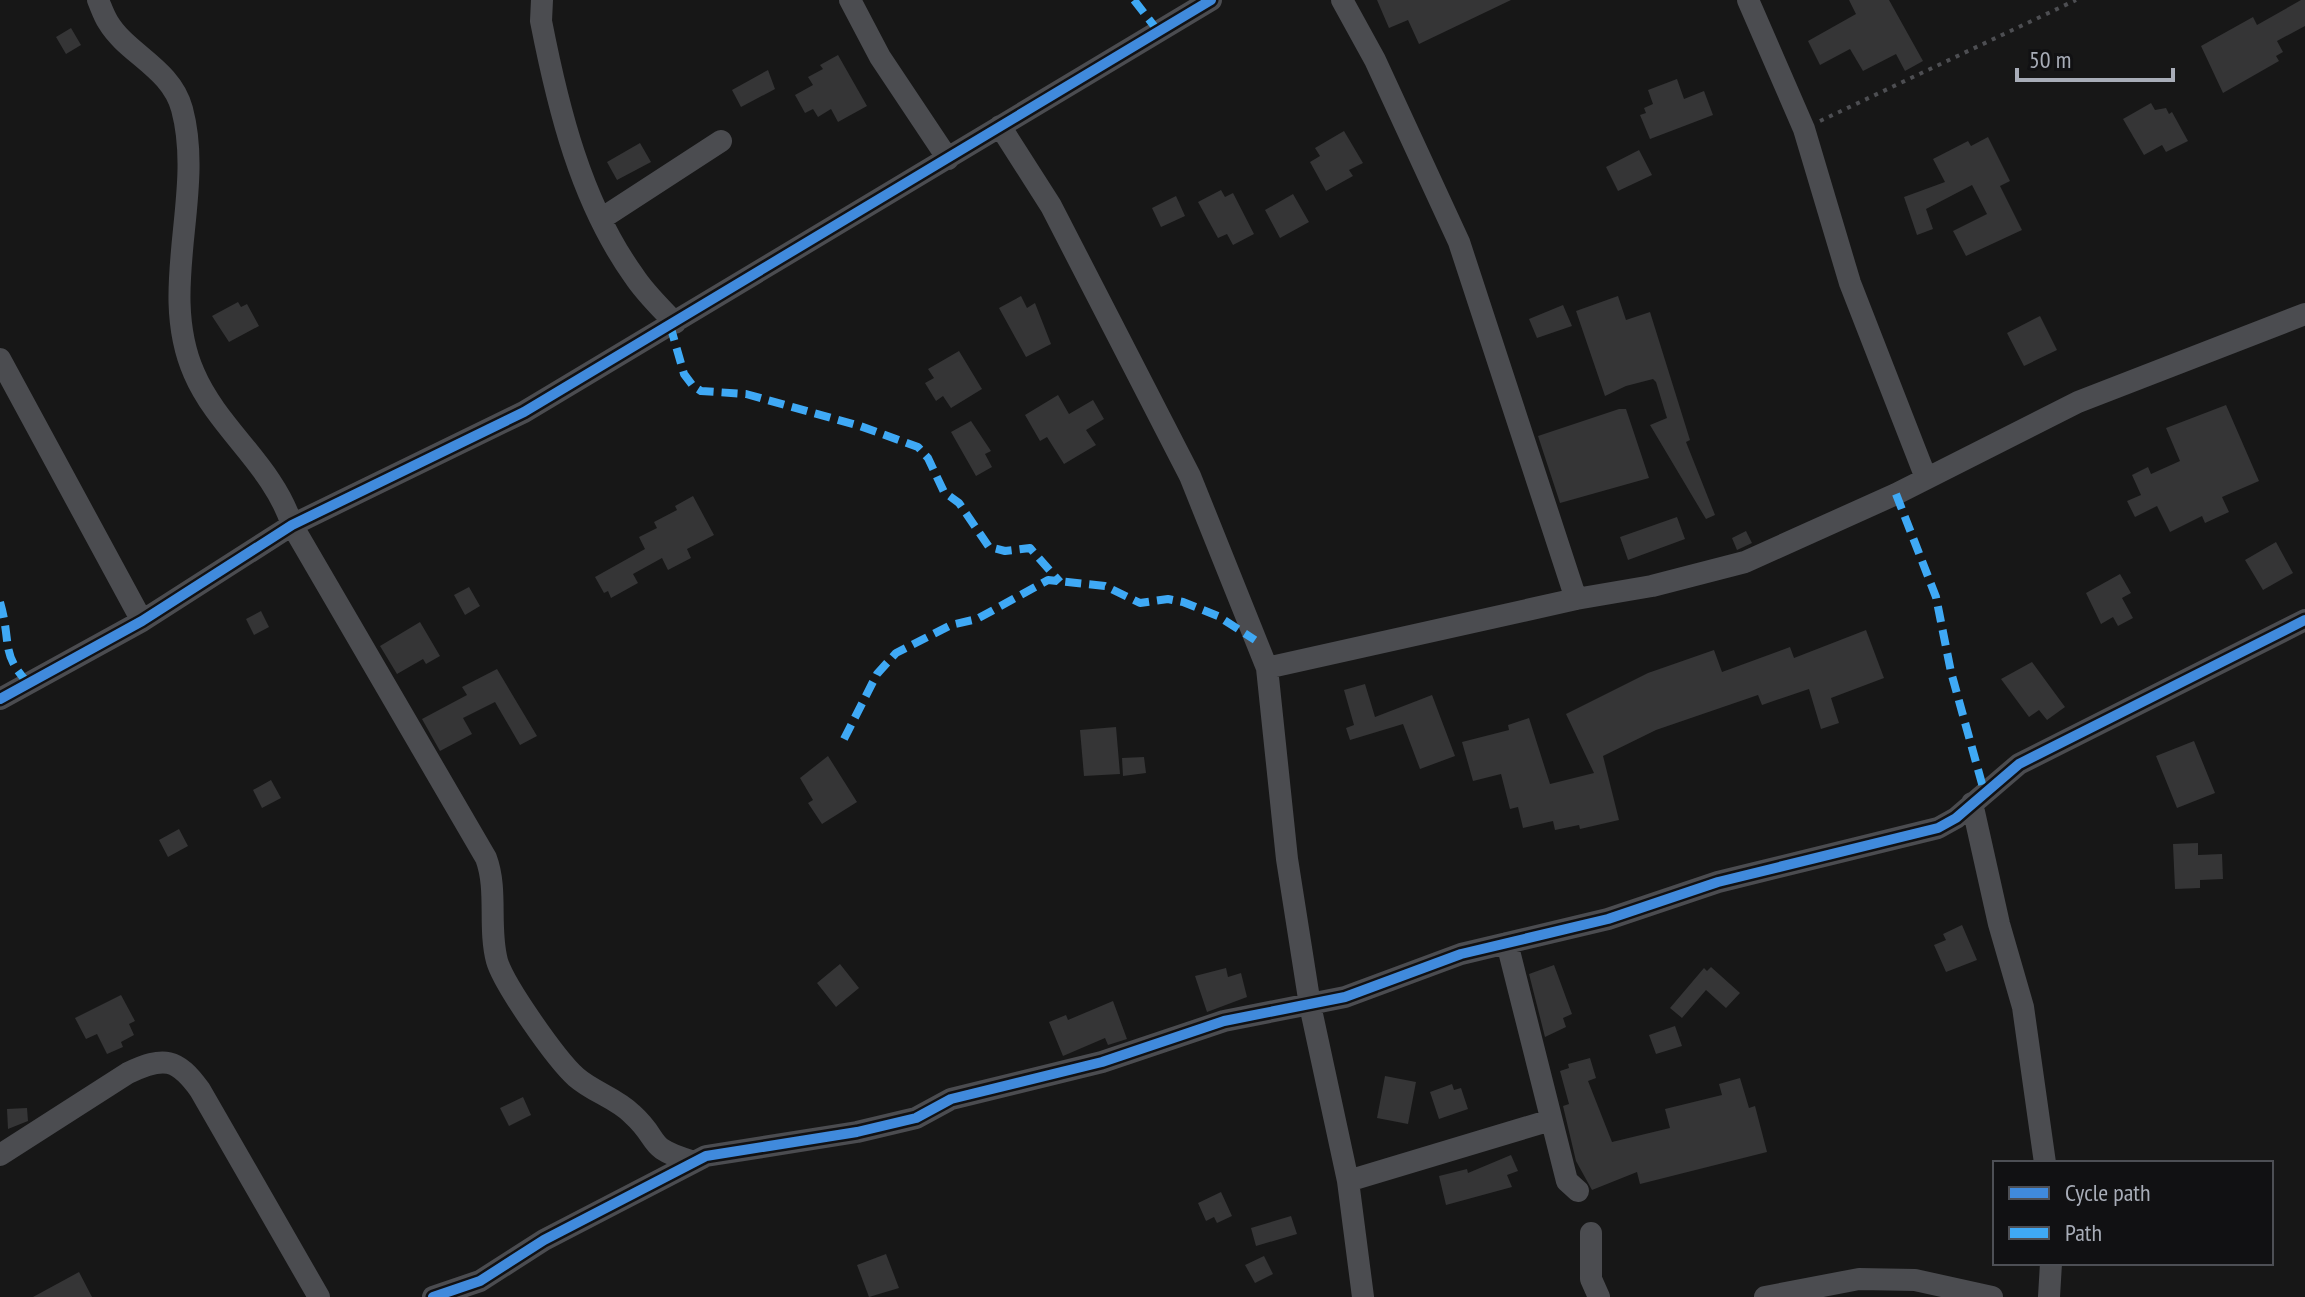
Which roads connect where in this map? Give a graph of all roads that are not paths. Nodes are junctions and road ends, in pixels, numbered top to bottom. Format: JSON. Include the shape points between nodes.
{"nodes":[{"id":1,"x":98,"y":0,"type":"edge"},
{"id":2,"x":542,"y":0,"type":"edge"},
{"id":3,"x":850,"y":0,"type":"edge"},
{"id":4,"x":1211,"y":0,"type":"edge"},
{"id":5,"x":1342,"y":0,"type":"edge"},
{"id":6,"x":1748,"y":0,"type":"edge"},
{"id":7,"x":1000,"y":126,"type":"junction"},
{"id":8,"x":721,"y":141,"type":"dead end"},
{"id":9,"x":948,"y":159,"type":"junction"},
{"id":10,"x":601,"y":219,"type":"junction"},
{"id":11,"x":2305,"y":314,"type":"edge"},
{"id":12,"x":675,"y":323,"type":"junction"},
{"id":13,"x":0,"y":359,"type":"edge"},
{"id":14,"x":1926,"y":478,"type":"junction"},
{"id":15,"x":292,"y":525,"type":"junction"},
{"id":16,"x":1576,"y":599,"type":"junction"},
{"id":17,"x":2305,"y":620,"type":"edge"},
{"id":18,"x":142,"y":621,"type":"junction"},
{"id":19,"x":1267,"y":668,"type":"junction"},
{"id":20,"x":0,"y":699,"type":"edge"},
{"id":21,"x":1972,"y":803,"type":"junction"},
{"id":22,"x":1507,"y":943,"type":"junction"},
{"id":23,"x":1310,"y":1005,"type":"junction"},
{"id":24,"x":1551,"y":1120,"type":"junction"},
{"id":25,"x":0,"y":1155,"type":"edge"},
{"id":26,"x":691,"y":1161,"type":"junction"},
{"id":27,"x":2045,"y":1161,"type":"edge"},
{"id":28,"x":1348,"y":1181,"type":"junction"},
{"id":29,"x":1578,"y":1191,"type":"dead end"},
{"id":30,"x":1591,"y":1233,"type":"dead end"},
{"id":31,"x":2051,"y":1265,"type":"edge"},
{"id":32,"x":319,"y":1297,"type":"edge"},
{"id":33,"x":433,"y":1297,"type":"edge"},
{"id":34,"x":1363,"y":1297,"type":"edge"},
{"id":35,"x":1599,"y":1297,"type":"edge"},
{"id":36,"x":1765,"y":1297,"type":"edge"},
{"id":37,"x":1992,"y":1297,"type":"edge"},
{"id":38,"x":2049,"y":1297,"type":"edge"}],
"edges":[{"from":1,"to":15,"type":"street","via":[[109,24],[158,69],[181,105],[188,139],[178,274],[186,345],[194,374],[279,490]]},
{"from":2,"to":10,"type":"street","via":[[541,21],[570,144]]},
{"from":3,"to":9,"type":"street","via":[[880,57]]},
{"from":4,"to":7,"type":"street"},
{"from":5,"to":16,"type":"street","via":[[1459,242]]},
{"from":6,"to":14,"type":"street","via":[[1804,129],[1850,283]]},
{"from":7,"to":9,"type":"street"},
{"from":7,"to":19,"type":"street","via":[[1051,206],[1190,476]]},
{"from":8,"to":10,"type":"street"},
{"from":9,"to":12,"type":"street"},
{"from":10,"to":12,"type":"street","via":[[634,276]]},
{"from":11,"to":14,"type":"street","via":[[2078,402]]},
{"from":12,"to":15,"type":"street","via":[[524,412]]},
{"from":13,"to":18,"type":"street"},
{"from":14,"to":16,"type":"street","via":[[1745,562]]},
{"from":15,"to":18,"type":"street"},
{"from":15,"to":26,"type":"street","via":[[486,858],[498,963],[507,979],[578,1079],[631,1113],[659,1150]]},
{"from":16,"to":19,"type":"street"},
{"from":17,"to":21,"type":"street","via":[[2019,764]]},
{"from":18,"to":20,"type":"street"},
{"from":19,"to":23,"type":"street","via":[[1287,859]]},
{"from":21,"to":22,"type":"street","via":[[1938,828],[1718,882],[1608,919]]},
{"from":21,"to":27,"type":"street","via":[[2023,1007]]},
{"from":22,"to":23,"type":"street"},
{"from":22,"to":24,"type":"street"},
{"from":23,"to":26,"type":"street","via":[[1224,1021],[1102,1062],[951,1099],[909,1120]]},
{"from":23,"to":28,"type":"street"},
{"from":24,"to":28,"type":"street"},
{"from":24,"to":29,"type":"street","via":[[1567,1181]]},
{"from":25,"to":32,"type":"street","via":[[128,1073],[166,1061],[181,1066],[200,1090]]},
{"from":26,"to":33,"type":"street","via":[[544,1240],[480,1281]]},
{"from":28,"to":34,"type":"street"},
{"from":30,"to":35,"type":"street","via":[[1591,1279]]},
{"from":31,"to":38,"type":"street"},
{"from":36,"to":37,"type":"street","via":[[1859,1279],[1915,1280]]}]}
